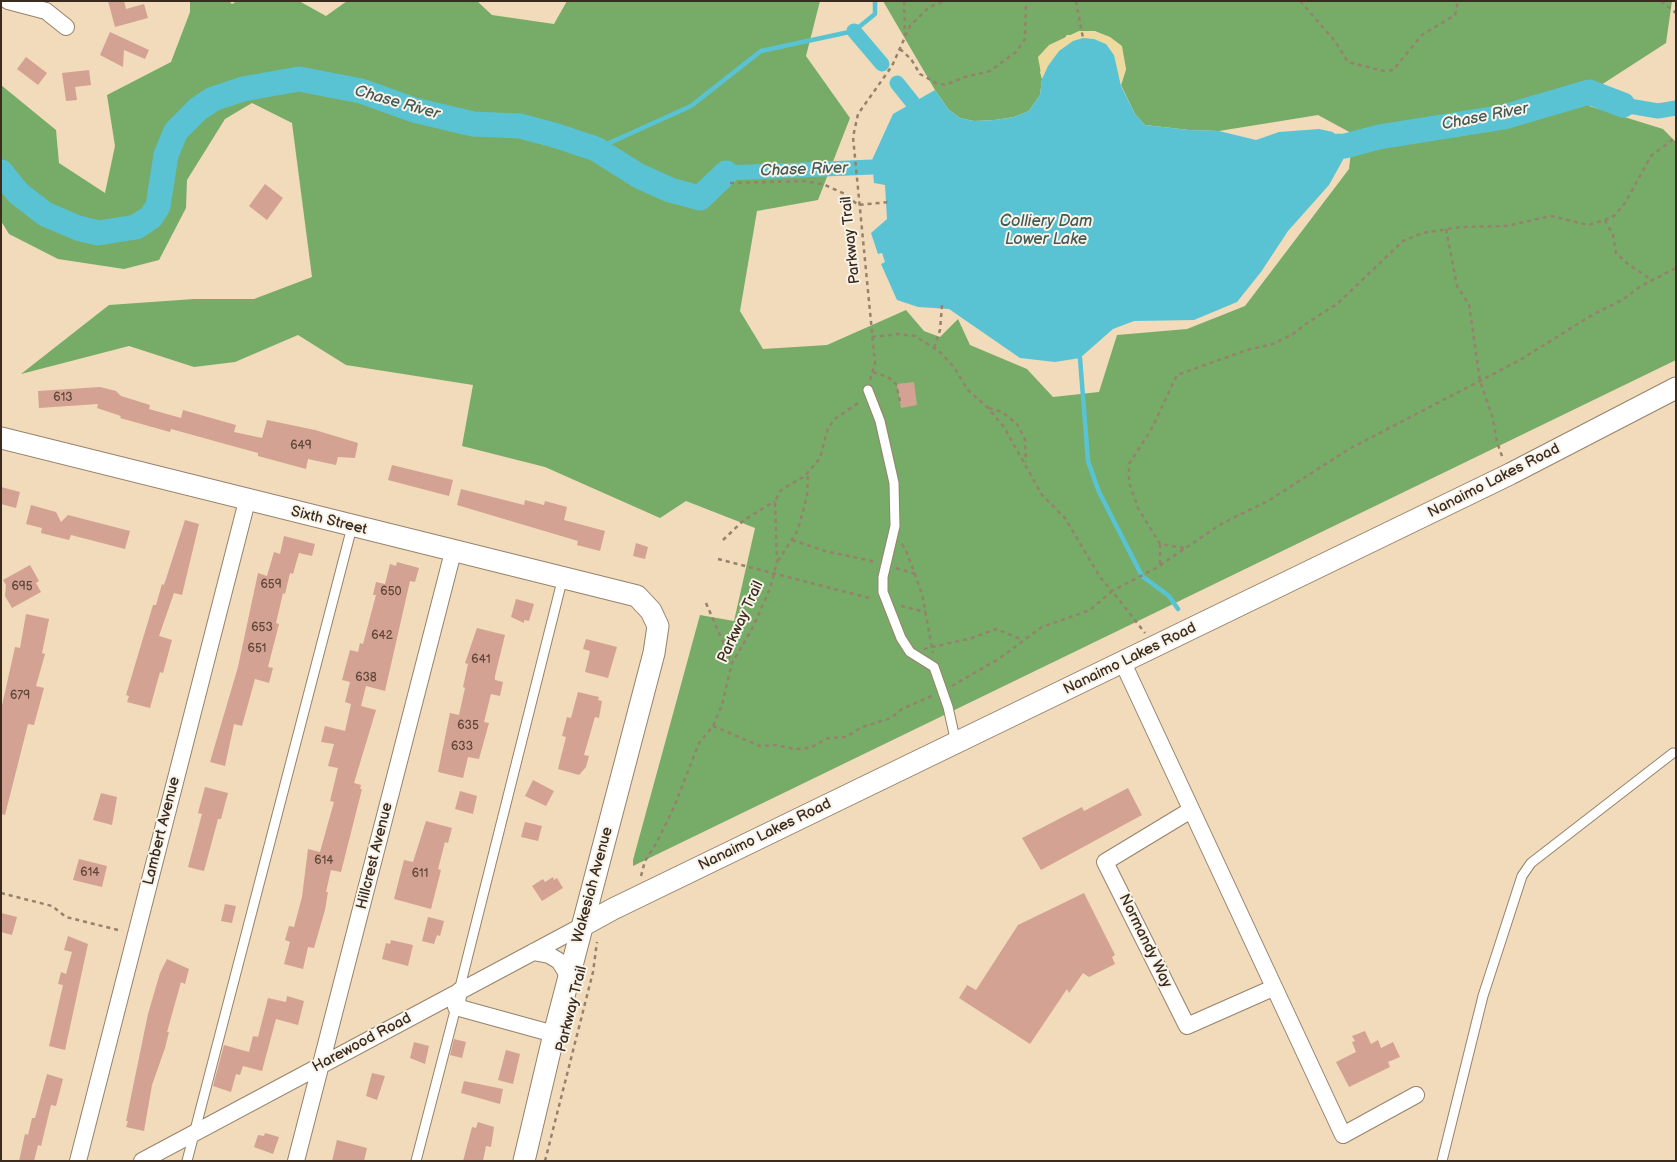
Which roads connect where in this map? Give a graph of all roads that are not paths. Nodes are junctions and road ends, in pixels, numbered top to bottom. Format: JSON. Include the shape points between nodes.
{"nodes":[{"id":1,"x":8,"y":1,"type":"edge"},
{"id":2,"x":66,"y":27,"type":"dead end"},
{"id":3,"x":1676,"y":388,"type":"edge"},
{"id":4,"x":868,"y":390,"type":"road end"},
{"id":5,"x":1,"y":438,"type":"edge"},
{"id":6,"x":247,"y":501,"type":"junction"},
{"id":7,"x":352,"y":527,"type":"junction"},
{"id":8,"x":453,"y":552,"type":"junction"},
{"id":9,"x":563,"y":577,"type":"junction"},
{"id":10,"x":652,"y":611,"type":"joint"},
{"id":11,"x":1123,"y":663,"type":"junction"},
{"id":12,"x":956,"y":744,"type":"junction"},
{"id":13,"x":1673,"y":753,"type":"dead end"},
{"id":14,"x":1191,"y":810,"type":"junction"},
{"id":15,"x":591,"y":921,"type":"junction"},
{"id":16,"x":533,"y":952,"type":"junction"},
{"id":17,"x":566,"y":986,"type":"junction"},
{"id":18,"x":1273,"y":988,"type":"junction"},
{"id":19,"x":458,"y":999,"type":"junction"},
{"id":20,"x":554,"y":1034,"type":"junction"},
{"id":21,"x":321,"y":1065,"type":"junction"},
{"id":22,"x":1416,"y":1095,"type":"dead end"},
{"id":23,"x":193,"y":1134,"type":"junction"},
{"id":24,"x":78,"y":1161,"type":"edge"},
{"id":25,"x":142,"y":1161,"type":"edge"},
{"id":26,"x":186,"y":1161,"type":"edge"},
{"id":27,"x":296,"y":1161,"type":"edge"},
{"id":28,"x":416,"y":1161,"type":"edge"},
{"id":29,"x":524,"y":1161,"type":"edge"},
{"id":30,"x":1442,"y":1161,"type":"edge"}],
"edges":[{"from":1,"to":2,"type":"street","via":[[46,11]]},
{"from":3,"to":11,"type":"street","name":"Nanaimo Lakes Road","via":[[1510,474]]},
{"from":4,"to":12,"type":"lane","via":[[880,420],[894,483],[894,532],[883,592],[890,614],[910,652],[934,667]]},
{"from":5,"to":6,"type":"street","name":"Sixth Street"},
{"from":6,"to":7,"type":"street","name":"Sixth Street"},
{"from":6,"to":24,"type":"street","name":"Lambert Avenue"},
{"from":7,"to":8,"type":"street","name":"Sixth Street"},
{"from":7,"to":23,"type":"lane"},
{"from":8,"to":9,"type":"street","name":"Sixth Street"},
{"from":8,"to":21,"type":"street","name":"Hillcrest Avenue"},
{"from":9,"to":10,"type":"street","name":"Sixth Street","via":[[636,596]]},
{"from":9,"to":19,"type":"lane"},
{"from":10,"to":15,"type":"street","name":"Wakesiah Avenue","via":[[658,626],[654,653]]},
{"from":11,"to":12,"type":"street","name":"Nanaimo Lakes Road"},
{"from":11,"to":14,"type":"street"},
{"from":12,"to":15,"type":"street","name":"Nanaimo Lakes Road"},
{"from":13,"to":30,"type":"lane","via":[[1531,862],[1522,876],[1483,996]]},
{"from":14,"to":18,"type":"street"},
{"from":14,"to":18,"type":"street","name":"Normandy Way","via":[[1106,862],[1187,1026]]},
{"from":15,"to":16,"type":"street","name":"Harewood Road"},
{"from":15,"to":17,"type":"street","name":"Wakesiah Avenue"},
{"from":16,"to":17,"type":"street","via":[[559,961],[566,972]]},
{"from":16,"to":19,"type":"street","name":"Harewood Road"},
{"from":17,"to":20,"type":"street","name":"Wakesiah Avenue"},
{"from":18,"to":22,"type":"street","via":[[1342,1135]]},
{"from":19,"to":20,"type":"street"},
{"from":19,"to":21,"type":"street","name":"Harewood Road"},
{"from":19,"to":28,"type":"lane"},
{"from":20,"to":29,"type":"street","name":"Wakesiah Avenue"},
{"from":21,"to":23,"type":"street","name":"Harewood Road"},
{"from":21,"to":27,"type":"street","name":"Hillcrest Avenue"},
{"from":23,"to":25,"type":"street","name":"Harewood Road"},
{"from":23,"to":26,"type":"lane"}]}
